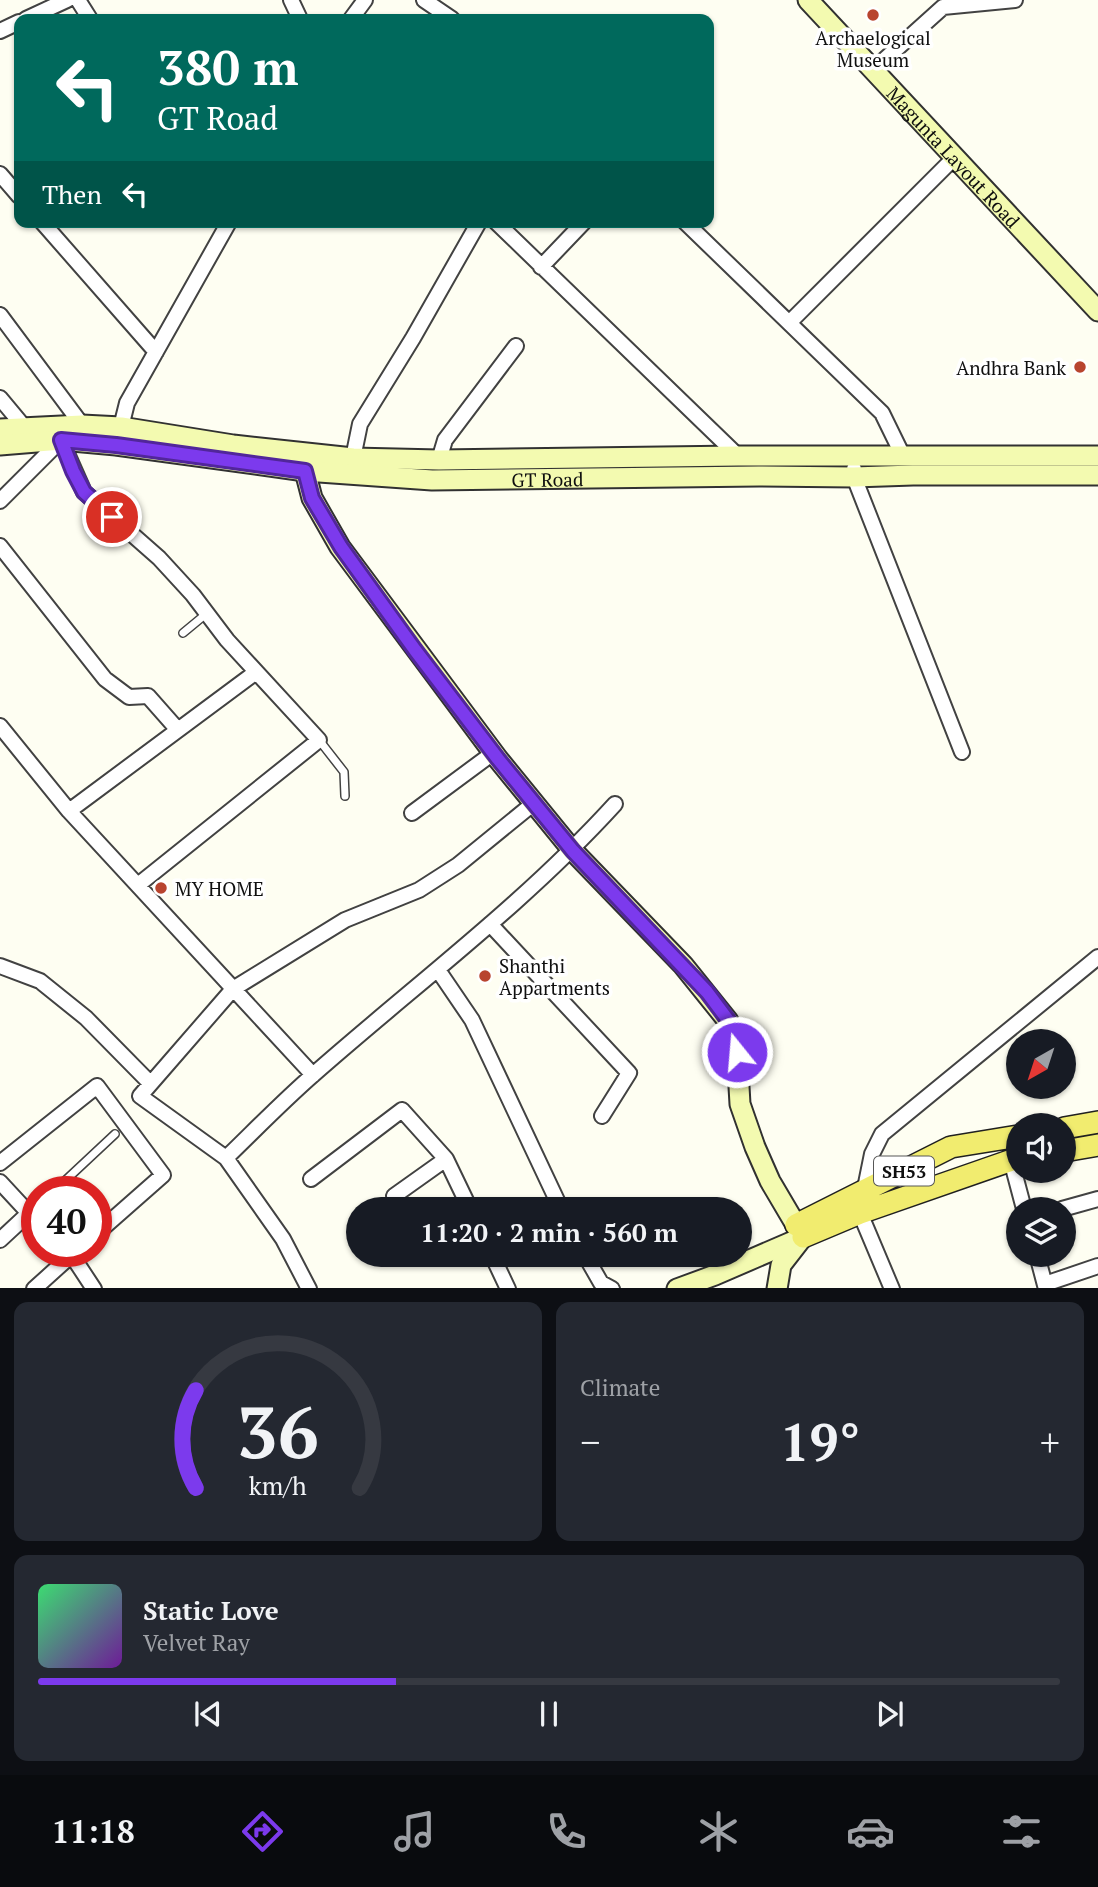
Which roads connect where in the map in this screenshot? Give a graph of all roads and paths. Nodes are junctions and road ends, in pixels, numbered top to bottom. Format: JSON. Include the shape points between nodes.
{"nodes":[{"id":1,"x":67,"y":0,"type":"edge"},
{"id":2,"x":424,"y":0,"type":"edge"},
{"id":3,"x":808,"y":0,"type":"edge"},
{"id":4,"x":1015,"y":0,"type":"edge"},
{"id":5,"x":965,"y":3,"type":"edge"},
{"id":6,"x":37,"y":14,"type":"edge"},
{"id":7,"x":445,"y":14,"type":"edge"},
{"id":8,"x":873,"y":70,"type":"junction"},
{"id":9,"x":955,"y":158,"type":"junction"},
{"id":10,"x":0,"y":174,"type":"edge"},
{"id":11,"x":14,"y":190,"type":"edge"},
{"id":12,"x":47,"y":228,"type":"edge"},
{"id":13,"x":226,"y":228,"type":"edge"},
{"id":14,"x":476,"y":228,"type":"edge"},
{"id":15,"x":502,"y":228,"type":"edge"},
{"id":16,"x":578,"y":228,"type":"edge"},
{"id":17,"x":691,"y":228,"type":"edge"},
{"id":18,"x":541,"y":267,"type":"junction"},
{"id":19,"x":1098,"y":311,"type":"edge"},
{"id":20,"x":0,"y":315,"type":"edge"},
{"id":21,"x":790,"y":322,"type":"junction"},
{"id":22,"x":516,"y":346,"type":"dead end"},
{"id":23,"x":156,"y":352,"type":"junction"},
{"id":24,"x":0,"y":398,"type":"edge"},
{"id":25,"x":82,"y":425,"type":"junction"},
{"id":26,"x":121,"y":426,"type":"junction"},
{"id":27,"x":25,"y":428,"type":"junction"},
{"id":28,"x":0,"y":429,"type":"edge"},
{"id":29,"x":61,"y":440,"type":"junction"},
{"id":30,"x":0,"y":445,"type":"edge"},
{"id":31,"x":738,"y":456,"type":"junction"},
{"id":32,"x":854,"y":456,"type":"junction"},
{"id":33,"x":903,"y":456,"type":"junction"},
{"id":34,"x":1098,"y":456,"type":"edge"},
{"id":35,"x":353,"y":458,"type":"junction"},
{"id":36,"x":439,"y":460,"type":"junction"},
{"id":37,"x":305,"y":471,"type":"junction"},
{"id":38,"x":1098,"y":475,"type":"edge"},
{"id":39,"x":854,"y":477,"type":"junction"},
{"id":40,"x":0,"y":501,"type":"edge"},
{"id":41,"x":0,"y":546,"type":"edge"},
{"id":42,"x":207,"y":613,"type":"junction"},
{"id":43,"x":183,"y":633,"type":"dead end"},
{"id":44,"x":256,"y":672,"type":"junction"},
{"id":45,"x":0,"y":726,"type":"edge"},
{"id":46,"x":178,"y":730,"type":"junction"},
{"id":47,"x":319,"y":740,"type":"junction"},
{"id":48,"x":962,"y":752,"type":"dead end"},
{"id":49,"x":493,"y":753,"type":"junction"},
{"id":50,"x":345,"y":796,"type":"dead end"},
{"id":51,"x":534,"y":803,"type":"junction"},
{"id":52,"x":615,"y":804,"type":"dead end"},
{"id":53,"x":69,"y":811,"type":"junction"},
{"id":54,"x":412,"y":813,"type":"dead end"},
{"id":55,"x":573,"y":851,"type":"junction"},
{"id":56,"x":138,"y":885,"type":"junction"},
{"id":57,"x":490,"y":924,"type":"junction"},
{"id":58,"x":1098,"y":957,"type":"edge"},
{"id":59,"x":0,"y":966,"type":"edge"},
{"id":60,"x":438,"y":970,"type":"junction"},
{"id":61,"x":233,"y":989,"type":"junction"},
{"id":62,"x":313,"y":1075,"type":"junction"},
{"id":63,"x":150,"y":1083,"type":"junction"},
{"id":64,"x":602,"y":1116,"type":"dead end"},
{"id":65,"x":1098,"y":1122,"type":"edge"},
{"id":66,"x":1076,"y":1126,"type":"edge"},
{"id":67,"x":114,"y":1135,"type":"dead end"},
{"id":68,"x":1006,"y":1138,"type":"edge"},
{"id":69,"x":1098,"y":1145,"type":"edge"},
{"id":70,"x":1076,"y":1149,"type":"edge"},
{"id":71,"x":226,"y":1158,"type":"junction"},
{"id":72,"x":446,"y":1159,"type":"junction"},
{"id":73,"x":1006,"y":1162,"type":"edge"},
{"id":74,"x":0,"y":1163,"type":"edge"},
{"id":75,"x":69,"y":1176,"type":"edge"},
{"id":76,"x":311,"y":1178,"type":"dead end"},
{"id":77,"x":0,"y":1182,"type":"edge"},
{"id":78,"x":864,"y":1191,"type":"junction"},
{"id":79,"x":394,"y":1196,"type":"dead end"},
{"id":80,"x":464,"y":1197,"type":"edge"},
{"id":81,"x":555,"y":1197,"type":"edge"},
{"id":82,"x":1098,"y":1199,"type":"edge"},
{"id":83,"x":21,"y":1202,"type":"edge"},
{"id":84,"x":1076,"y":1205,"type":"edge"},
{"id":85,"x":860,"y":1213,"type":"junction"},
{"id":86,"x":112,"y":1220,"type":"edge"},
{"id":87,"x":21,"y":1224,"type":"edge"},
{"id":88,"x":799,"y":1231,"type":"junction"},
{"id":89,"x":0,"y":1240,"type":"edge"},
{"id":90,"x":1098,"y":1266,"type":"edge"},
{"id":91,"x":57,"y":1267,"type":"edge"},
{"id":92,"x":82,"y":1267,"type":"edge"},
{"id":93,"x":498,"y":1267,"type":"edge"},
{"id":94,"x":592,"y":1267,"type":"edge"},
{"id":95,"x":1040,"y":1267,"type":"edge"},
{"id":96,"x":1046,"y":1286,"type":"edge"},
{"id":97,"x":35,"y":1288,"type":"edge"},
{"id":98,"x":93,"y":1288,"type":"edge"},
{"id":99,"x":308,"y":1288,"type":"edge"},
{"id":100,"x":508,"y":1288,"type":"edge"},
{"id":101,"x":610,"y":1288,"type":"edge"},
{"id":102,"x":680,"y":1288,"type":"edge"},
{"id":103,"x":777,"y":1288,"type":"edge"},
{"id":104,"x":892,"y":1288,"type":"edge"}],
"edges":[{"from":1,"to":6,"type":"street"},
{"from":2,"to":7,"type":"street"},
{"from":3,"to":8,"type":"main road","name":"Magunta Layout Road"},
{"from":4,"to":5,"type":"street"},
{"from":5,"to":8,"type":"street","via":[[943,7]]},
{"from":8,"to":9,"type":"main road","name":"Magunta Layout Road"},
{"from":9,"to":19,"type":"main road","name":"Magunta Layout Road"},
{"from":9,"to":21,"type":"street"},
{"from":10,"to":11,"type":"street"},
{"from":12,"to":23,"type":"street"},
{"from":13,"to":23,"type":"street"},
{"from":14,"to":35,"type":"street","via":[[359,424]]},
{"from":15,"to":18,"type":"street"},
{"from":16,"to":18,"type":"street"},
{"from":17,"to":21,"type":"street"},
{"from":18,"to":31,"type":"street"},
{"from":20,"to":25,"type":"street"},
{"from":21,"to":33,"type":"street","via":[[882,414]]},
{"from":22,"to":36,"type":"street","via":[[445,440]]},
{"from":23,"to":26,"type":"street","via":[[127,403]]},
{"from":24,"to":27,"type":"street"},
{"from":25,"to":26,"type":"main road"},
{"from":25,"to":27,"type":"main road"},
{"from":26,"to":35,"type":"main road","via":[[233,446]]},
{"from":27,"to":28,"type":"main road"},
{"from":29,"to":30,"type":"main road","name":"GT Road"},
{"from":29,"to":37,"type":"main road","name":"GT Road"},
{"from":29,"to":40,"type":"street"},
{"from":29,"to":42,"type":"street","via":[[84,492],[159,558]]},
{"from":31,"to":32,"type":"main road"},
{"from":31,"to":36,"type":"main road"},
{"from":32,"to":33,"type":"main road"},
{"from":32,"to":39,"type":"street"},
{"from":33,"to":34,"type":"main road"},
{"from":35,"to":36,"type":"main road"},
{"from":37,"to":39,"type":"main road","name":"GT Road","via":[[432,480]]},
{"from":37,"to":49,"type":"main road","via":[[312,498],[341,547]]},
{"from":38,"to":39,"type":"main road","name":"GT Road"},
{"from":39,"to":48,"type":"street"},
{"from":41,"to":46,"type":"street","via":[[106,678],[129,698],[148,696]]},
{"from":42,"to":43,"type":"lane"},
{"from":42,"to":44,"type":"street"},
{"from":44,"to":46,"type":"street"},
{"from":44,"to":47,"type":"street"},
{"from":45,"to":53,"type":"street"},
{"from":46,"to":53,"type":"street"},
{"from":47,"to":50,"type":"lane","via":[[344,772]]},
{"from":47,"to":56,"type":"street"},
{"from":49,"to":51,"type":"main road"},
{"from":49,"to":54,"type":"street"},
{"from":51,"to":55,"type":"main road"},
{"from":51,"to":61,"type":"street","via":[[458,865],[419,890],[345,920]]},
{"from":52,"to":55,"type":"street"},
{"from":53,"to":56,"type":"street"},
{"from":55,"to":57,"type":"street"},
{"from":55,"to":88,"type":"main road","via":[[683,965],[728,1020],[737,1052],[740,1104],[770,1181]]},
{"from":56,"to":61,"type":"street"},
{"from":57,"to":60,"type":"street"},
{"from":57,"to":64,"type":"street","via":[[629,1073]]},
{"from":58,"to":78,"type":"street","via":[[882,1134],[872,1153]]},
{"from":59,"to":63,"type":"street","via":[[40,981],[86,1018]]},
{"from":60,"to":62,"type":"street"},
{"from":60,"to":81,"type":"street","via":[[472,1020]]},
{"from":61,"to":62,"type":"street"},
{"from":61,"to":63,"type":"street"},
{"from":62,"to":71,"type":"street"},
{"from":63,"to":71,"type":"street","via":[[139,1096]]},
{"from":65,"to":66,"type":"main road"},
{"from":67,"to":75,"type":"lane"},
{"from":68,"to":78,"type":"main road","number":"SH53","via":[[951,1147]]},
{"from":69,"to":70,"type":"main road"},
{"from":71,"to":99,"type":"street","via":[[283,1239]]},
{"from":72,"to":76,"type":"street","via":[[402,1110]]},
{"from":72,"to":79,"type":"street"},
{"from":72,"to":80,"type":"street"},
{"from":73,"to":85,"type":"main road","number":"SH53"},
{"from":74,"to":86,"type":"street","via":[[97,1086],[163,1175]]},
{"from":77,"to":83,"type":"street"},
{"from":78,"to":85,"type":"street"},
{"from":78,"to":88,"type":"main road","number":"SH53"},
{"from":82,"to":84,"type":"street"},
{"from":85,"to":88,"type":"main road","number":"SH53"},
{"from":85,"to":104,"type":"street"},
{"from":87,"to":89,"type":"street"},
{"from":88,"to":102,"type":"main road"},
{"from":88,"to":103,"type":"main road","via":[[781,1265]]},
{"from":90,"to":96,"type":"street"},
{"from":91,"to":97,"type":"street"},
{"from":92,"to":98,"type":"street"},
{"from":93,"to":100,"type":"street"},
{"from":94,"to":101,"type":"street","via":[[601,1283]]},
{"from":95,"to":96,"type":"street"}]}
